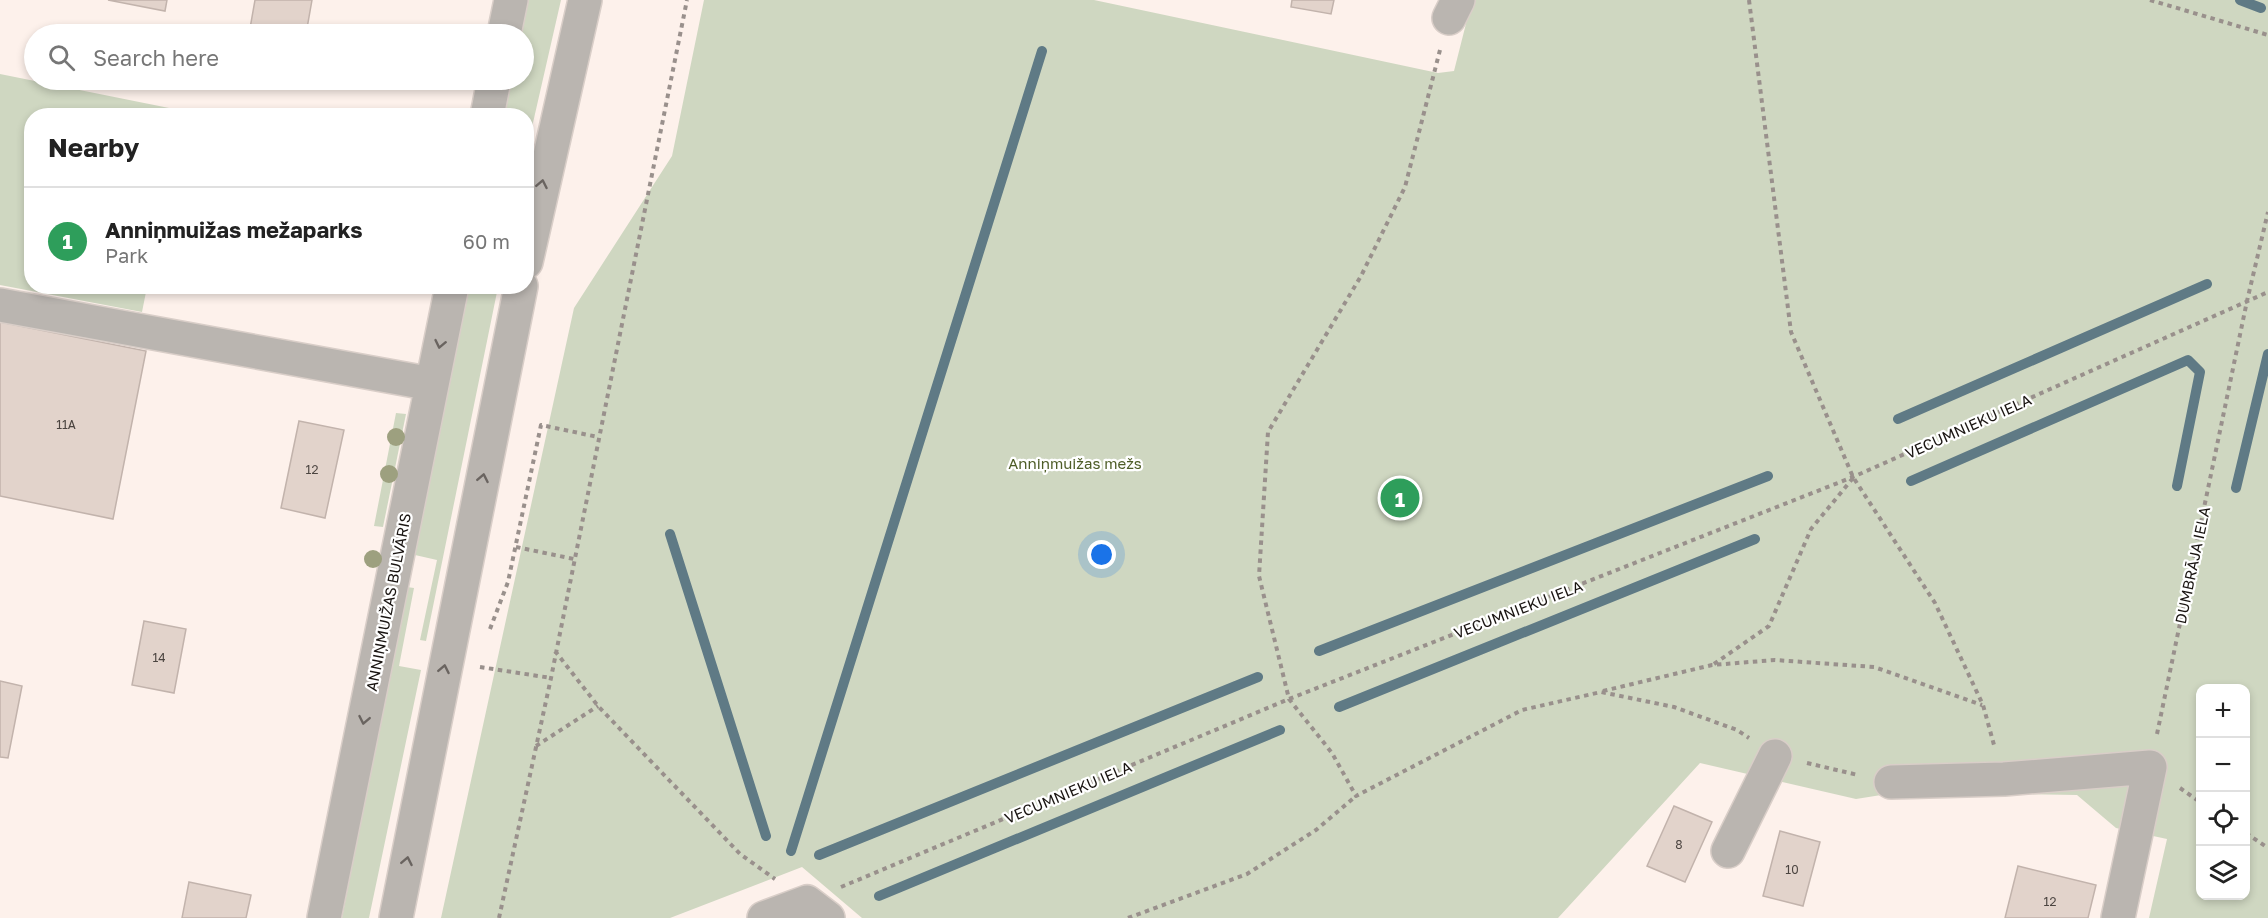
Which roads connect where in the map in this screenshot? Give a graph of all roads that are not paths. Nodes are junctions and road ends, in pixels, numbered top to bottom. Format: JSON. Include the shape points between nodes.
{"nodes":[{"id":1,"x":511,"y":0,"type":"edge"},
{"id":2,"x":585,"y":0,"type":"edge"},
{"id":3,"x":506,"y":24,"type":"edge"},
{"id":4,"x":493,"y":90,"type":"edge"},
{"id":5,"x":489,"y":108,"type":"edge"},
{"id":6,"x":534,"y":226,"type":"edge"},
{"id":7,"x":450,"y":294,"type":"edge"},
{"id":8,"x":519,"y":294,"type":"edge"},
{"id":9,"x":0,"y":305,"type":"edge"},
{"id":10,"x":432,"y":384,"type":"junction"},
{"id":11,"x":1775,"y":756,"type":"road end"},
{"id":12,"x":1891,"y":782,"type":"road end"},
{"id":13,"x":1728,"y":851,"type":"dead end"},
{"id":14,"x":817,"y":910,"type":"edge"},
{"id":15,"x":324,"y":918,"type":"edge"},
{"id":16,"x":396,"y":918,"type":"edge"},
{"id":17,"x":764,"y":918,"type":"edge"},
{"id":18,"x":2118,"y":918,"type":"edge"}],
"edges":[{"from":1,"to":3,"type":"street"},
{"from":6,"to":2,"type":"street","one_way":true},
{"from":4,"to":5,"type":"street"},
{"from":7,"to":10,"type":"street","name":"ANNIŅMUIŽAS BULVĀRIS","one_way":true},
{"from":16,"to":8,"type":"street","one_way":true},
{"from":9,"to":10,"type":"street"},
{"from":10,"to":15,"type":"street","name":"ANNIŅMUIŽAS BULVĀRIS","one_way":true},
{"from":11,"to":13,"type":"street"},
{"from":12,"to":18,"type":"street","via":[[2004,779],[2150,767]]},
{"from":14,"to":17,"type":"street"}]}
